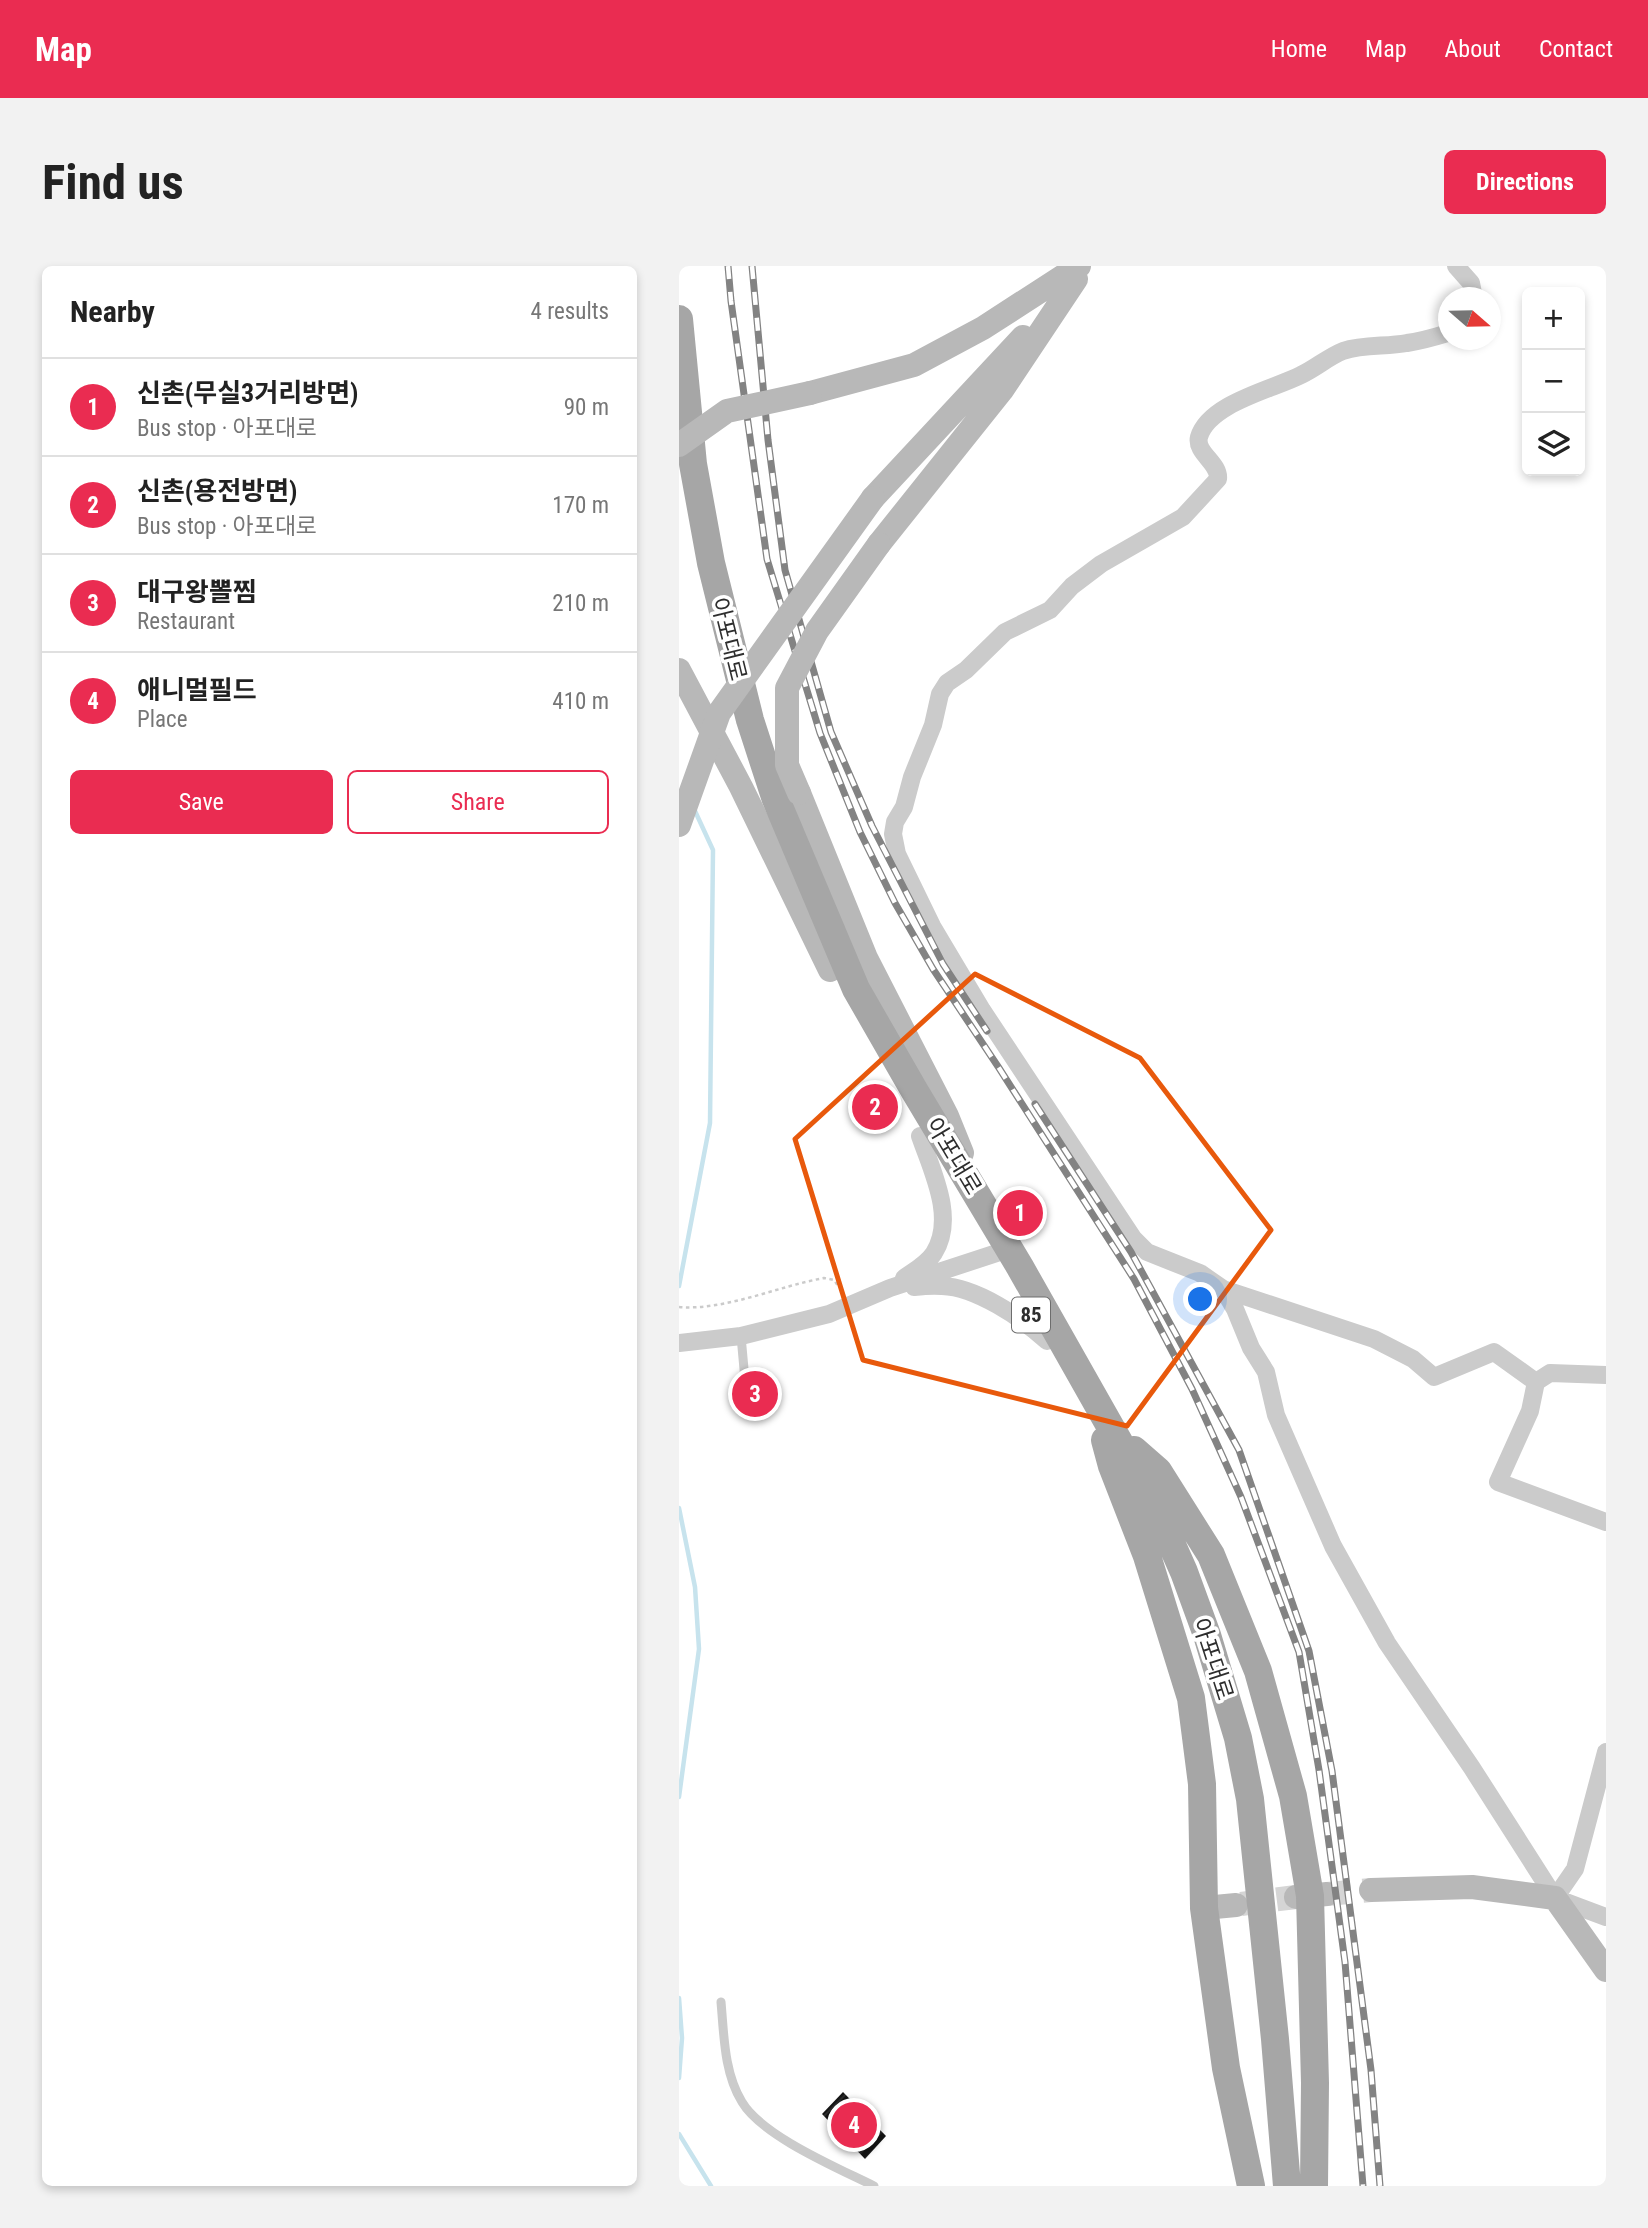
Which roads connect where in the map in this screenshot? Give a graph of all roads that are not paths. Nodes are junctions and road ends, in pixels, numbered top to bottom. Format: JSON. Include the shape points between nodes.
{"nodes":[{"id":1,"x":1456,"y":266,"type":"edge"},
{"id":2,"x":1081,"y":270,"type":"edge"},
{"id":3,"x":1472,"y":287,"type":"edge"},
{"id":4,"x":679,"y":319,"type":"edge"},
{"id":5,"x":1438,"y":335,"type":"edge"},
{"id":6,"x":679,"y":445,"type":"edge"},
{"id":7,"x":679,"y":477,"type":"edge"},
{"id":8,"x":679,"y":670,"type":"edge"},
{"id":9,"x":679,"y":825,"type":"edge"},
{"id":10,"x":830,"y":970,"type":"junction"},
{"id":11,"x":920,"y":1136,"type":"junction"},
{"id":12,"x":982,"y":1203,"type":"junction"},
{"id":13,"x":1001,"y":1252,"type":"junction"},
{"id":14,"x":890,"y":1288,"type":"junction"},
{"id":15,"x":1223,"y":1289,"type":"junction"},
{"id":16,"x":741,"y":1336,"type":"junction"},
{"id":17,"x":1047,"y":1341,"type":"junction"},
{"id":18,"x":679,"y":1343,"type":"edge"},
{"id":19,"x":1606,"y":1376,"type":"edge"},
{"id":20,"x":745,"y":1380,"type":"dead end"},
{"id":21,"x":1536,"y":1382,"type":"junction"},
{"id":22,"x":1108,"y":1434,"type":"junction"},
{"id":23,"x":1606,"y":1522,"type":"edge"},
{"id":24,"x":1606,"y":1752,"type":"edge"},
{"id":25,"x":1371,"y":1889,"type":"tunnel mouth"},
{"id":26,"x":1555,"y":1898,"type":"junction"},
{"id":27,"x":1236,"y":1905,"type":"tunnel mouth"},
{"id":28,"x":1204,"y":1908,"type":"junction"},
{"id":29,"x":1606,"y":1917,"type":"edge"},
{"id":30,"x":1606,"y":1970,"type":"edge"},
{"id":31,"x":721,"y":2002,"type":"dead end"},
{"id":32,"x":874,"y":2186,"type":"edge"},
{"id":33,"x":1251,"y":2186,"type":"edge"},
{"id":34,"x":1272,"y":2186,"type":"edge"},
{"id":35,"x":1287,"y":2186,"type":"edge"},
{"id":36,"x":1314,"y":2186,"type":"edge"}],
"edges":[{"from":1,"to":3,"type":"street"},
{"from":2,"to":6,"type":"street","bridge":true,"via":[[914,365],[727,411]]},
{"from":2,"to":9,"type":"street","bridge":true,"via":[[873,498],[719,713]]},
{"from":2,"to":12,"type":"street","bridge":true,"via":[[1002,390],[879,544],[817,631],[787,688],[787,765],[866,958],[947,1116]]},
{"from":4,"to":12,"type":"main road","name":"아포대로","number":"85","via":[[693,464],[711,563],[750,720],[775,797],[856,989]]},
{"from":5,"to":15,"type":"street","via":[[1344,351],[1212,419],[1199,444],[1216,468],[1218,480],[1183,517],[1101,564],[1050,610],[1005,632],[947,684],[895,822],[893,845],[932,926],[1133,1238],[1147,1252],[1200,1273]]},
{"from":7,"to":10,"type":"main road","name":"아포대로","number":"85","via":[[711,643],[733,721]]},
{"from":8,"to":10,"type":"street"},
{"from":10,"to":11,"type":"main road","name":"아포대로","number":"85","via":[[859,1033]]},
{"from":11,"to":13,"type":"main road","name":"아포대로","number":"85"},
{"from":11,"to":14,"type":"street","via":[[940,1198],[943,1226],[933,1256]]},
{"from":12,"to":13,"type":"main road","name":"아포대로","number":"85"},
{"from":13,"to":14,"type":"street"},
{"from":13,"to":17,"type":"main road","name":"아포대로","number":"85"},
{"from":13,"to":22,"type":"main road","name":"아포대로","number":"85"},
{"from":14,"to":16,"type":"street","via":[[829,1314]]},
{"from":14,"to":17,"type":"street","via":[[944,1286],[961,1290],[988,1300]]},
{"from":15,"to":21,"type":"street","via":[[1374,1339],[1413,1359],[1434,1377],[1494,1352]]},
{"from":15,"to":26,"type":"street","via":[[1266,1372],[1276,1415],[1339,1558],[1387,1643]]},
{"from":16,"to":18,"type":"street"},
{"from":16,"to":20,"type":"lane"},
{"from":17,"to":22,"type":"main road","name":"아포대로","number":"85"},
{"from":19,"to":21,"type":"street","via":[[1550,1373]]},
{"from":21,"to":23,"type":"street","via":[[1530,1411],[1499,1482]]},
{"from":22,"to":28,"type":"main road","via":[[1112,1466],[1147,1556],[1191,1698],[1202,1784]]},
{"from":22,"to":34,"type":"main road","name":"아포대로","number":"85","via":[[1171,1576],[1206,1677],[1231,1775]]},
{"from":22,"to":35,"type":"main road","name":"아포대로","number":"85","via":[[1153,1502],[1184,1572],[1238,1738],[1258,1872]]},
{"from":22,"to":36,"type":"main road","via":[[1158,1472],[1212,1555],[1258,1671],[1293,1796],[1311,1895]]},
{"from":24,"to":26,"type":"street","via":[[1574,1869]]},
{"from":25,"to":26,"type":"street","via":[[1472,1887]]},
{"from":26,"to":29,"type":"street"},
{"from":26,"to":30,"type":"street"},
{"from":27,"to":28,"type":"street"},
{"from":28,"to":33,"type":"main road","via":[[1226,2068]]},
{"from":31,"to":32,"type":"lane","via":[[729,2070],[754,2118]]}]}
